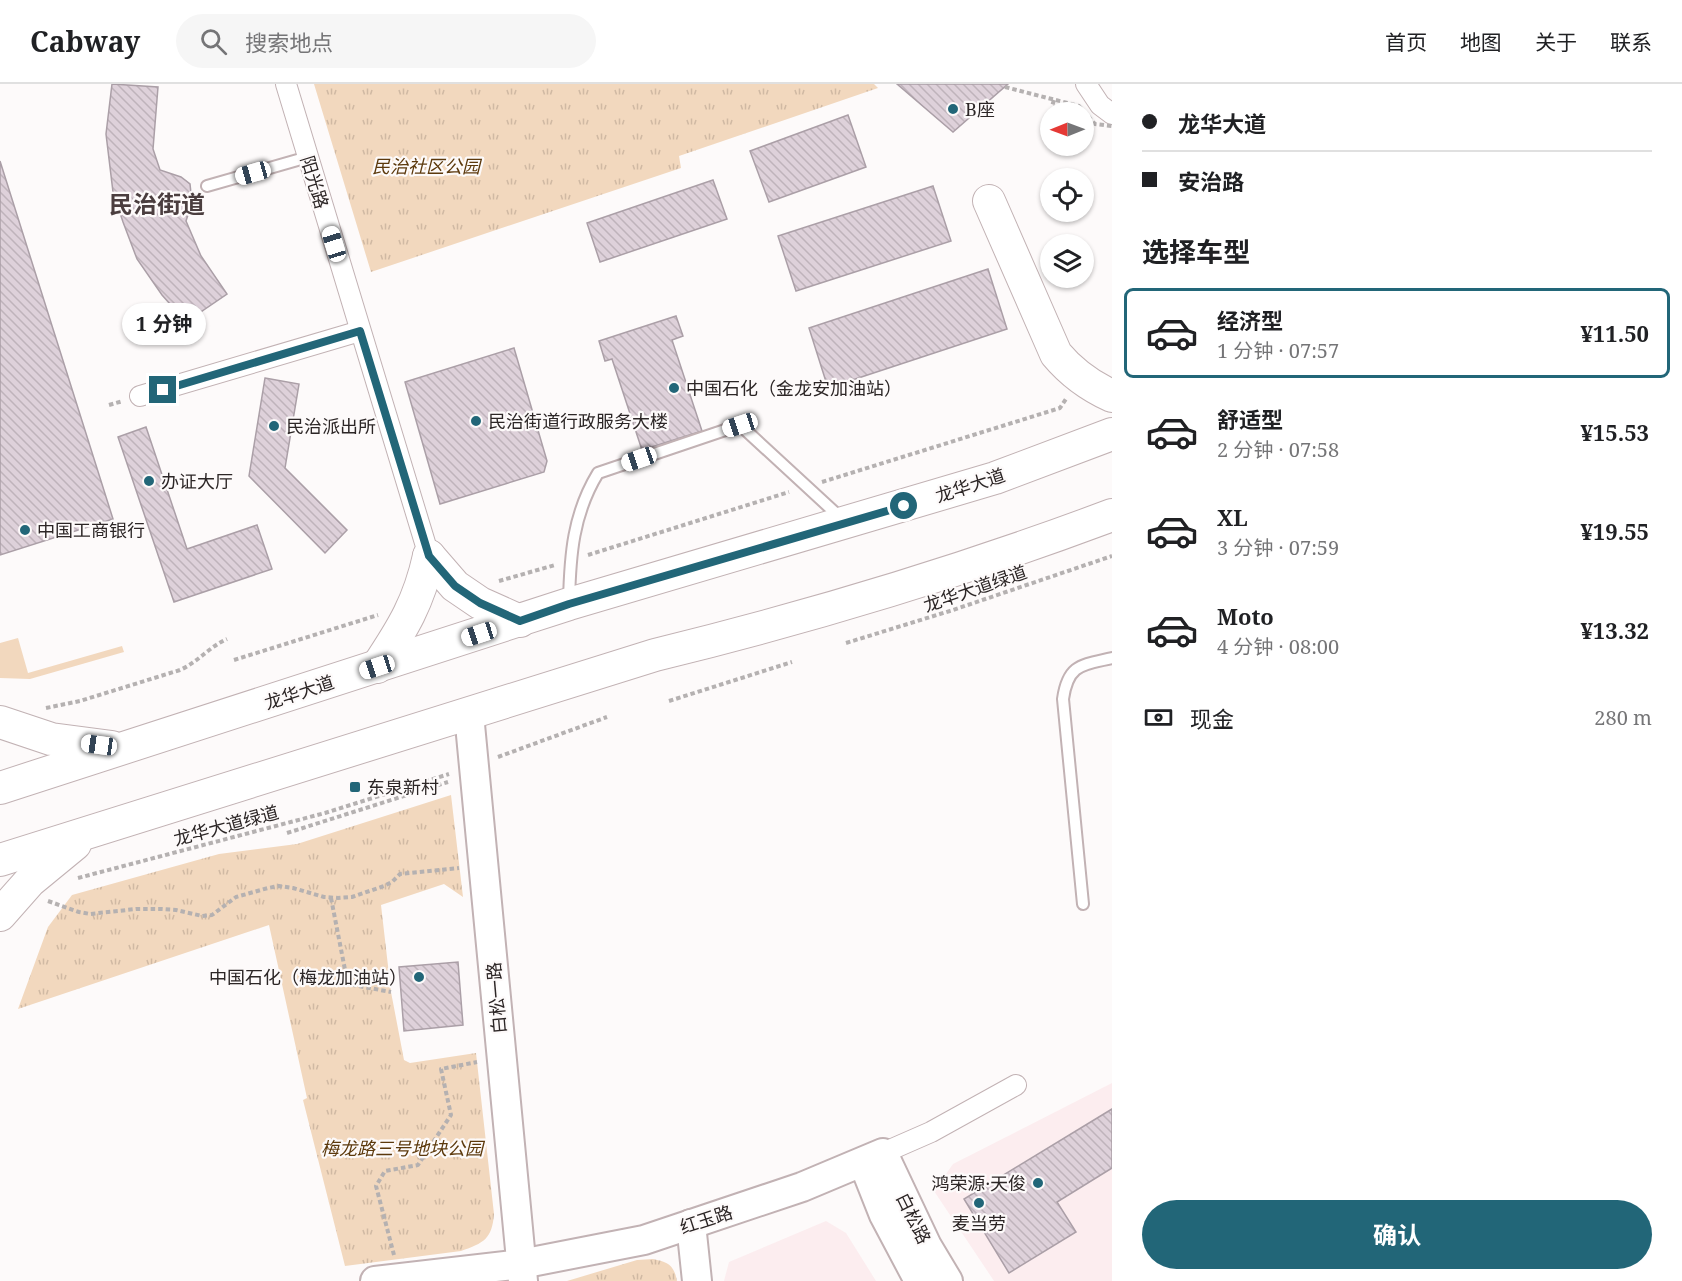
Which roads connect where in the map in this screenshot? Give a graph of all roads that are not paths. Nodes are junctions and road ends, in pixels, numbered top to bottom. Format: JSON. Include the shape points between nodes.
{"nodes":[{"id":1,"x":286,"y":84,"type":"edge"},
{"id":2,"x":1086,"y":84,"type":"edge"},
{"id":3,"x":1112,"y":114,"type":"edge"},
{"id":4,"x":308,"y":157,"type":"junction"},
{"id":5,"x":207,"y":186,"type":"dead end"},
{"id":6,"x":989,"y":201,"type":"dead end"},
{"id":7,"x":360,"y":331,"type":"junction"},
{"id":8,"x":140,"y":396,"type":"dead end"},
{"id":9,"x":1112,"y":396,"type":"edge"},
{"id":10,"x":1112,"y":434,"type":"edge"},
{"id":11,"x":1112,"y":515,"type":"edge"},
{"id":12,"x":846,"y":523,"type":"junction"},
{"id":13,"x":429,"y":556,"type":"junction"},
{"id":14,"x":569,"y":604,"type":"junction"},
{"id":15,"x":520,"y":621,"type":"junction"},
{"id":16,"x":1112,"y":658,"type":"edge"},
{"id":17,"x":377,"y":667,"type":"junction"},
{"id":18,"x":470,"y":714,"type":"junction"},
{"id":19,"x":0,"y":722,"type":"edge"},
{"id":20,"x":122,"y":748,"type":"junction"},
{"id":21,"x":0,"y":788,"type":"edge"},
{"id":22,"x":93,"y":831,"type":"junction"},
{"id":23,"x":0,"y":860,"type":"edge"},
{"id":24,"x":1083,"y":904,"type":"dead end"},
{"id":25,"x":0,"y":915,"type":"edge"},
{"id":26,"x":1016,"y":1085,"type":"dead end"},
{"id":27,"x":873,"y":1158,"type":"junction"},
{"id":28,"x":691,"y":1224,"type":"junction"},
{"id":29,"x":386,"y":1273,"type":"edge"},
{"id":30,"x":522,"y":1273,"type":"edge"},
{"id":31,"x":697,"y":1281,"type":"edge"},
{"id":32,"x":918,"y":1281,"type":"edge"},
{"id":33,"x":948,"y":1281,"type":"edge"}],
"edges":[{"from":1,"to":4,"type":"street","name":"阳光路"},
{"from":2,"to":3,"type":"street","via":[[1100,105]]},
{"from":4,"to":5,"type":"lane"},
{"from":4,"to":7,"type":"street","name":"阳光路"},
{"from":6,"to":9,"type":"main road","via":[[1056,354],[1068,368]]},
{"from":7,"to":8,"type":"street"},
{"from":7,"to":13,"type":"street","name":"阳光路"},
{"from":10,"to":12,"type":"main road","name":"龙华大道","via":[[995,478]]},
{"from":11,"to":18,"type":"main road","via":[[1014,552],[756,630],[655,655]]},
{"from":12,"to":14,"type":"main road","name":"龙华大道"},
{"from":12,"to":14,"type":"lane","via":[[740,425],[598,474],[578,516]]},
{"from":13,"to":15,"type":"main road","via":[[455,586],[480,603]]},
{"from":13,"to":17,"type":"main road","via":[[417,597]]},
{"from":14,"to":15,"type":"main road","name":"龙华大道"},
{"from":15,"to":17,"type":"main road","name":"龙华大道"},
{"from":16,"to":24,"type":"lane","via":[[1078,666],[1065,682],[1063,699]]},
{"from":17,"to":20,"type":"main road","name":"龙华大道"},
{"from":18,"to":22,"type":"main road"},
{"from":18,"to":30,"type":"street","name":"白松一路"},
{"from":19,"to":20,"type":"main road","via":[[51,739]]},
{"from":20,"to":21,"type":"main road","name":"龙华大道"},
{"from":22,"to":23,"type":"main road"},
{"from":22,"to":25,"type":"main road","via":[[30,881]]},
{"from":26,"to":27,"type":"street","name":"红玉路","via":[[931,1132]]},
{"from":27,"to":28,"type":"street","name":"红玉路","via":[[802,1188]]},
{"from":27,"to":32,"type":"street","name":"白松路","via":[[884,1215]]},
{"from":27,"to":33,"type":"street","name":"白松路"},
{"from":28,"to":30,"type":"street","name":"红玉路"},
{"from":28,"to":31,"type":"street"},
{"from":29,"to":30,"type":"street","name":"红玉路"}]}
